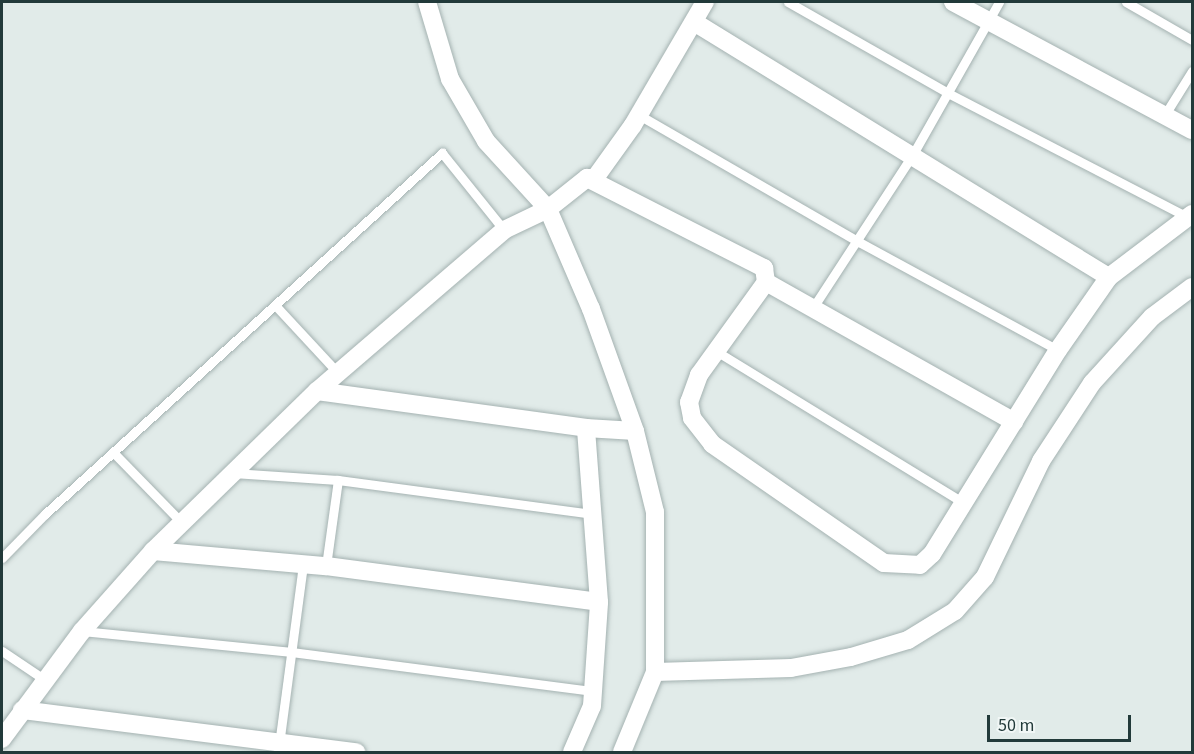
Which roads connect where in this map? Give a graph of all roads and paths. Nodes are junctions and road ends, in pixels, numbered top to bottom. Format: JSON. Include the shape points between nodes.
{"nodes":[{"id":1,"x":427,"y":2,"type":"edge"},
{"id":2,"x":705,"y":2,"type":"edge"},
{"id":3,"x":788,"y":2,"type":"edge"},
{"id":4,"x":953,"y":2,"type":"edge"},
{"id":5,"x":999,"y":2,"type":"edge"},
{"id":6,"x":1126,"y":2,"type":"edge"},
{"id":7,"x":986,"y":21,"type":"junction"},
{"id":8,"x":694,"y":22,"type":"junction"},
{"id":9,"x":1192,"y":40,"type":"edge"},
{"id":10,"x":1192,"y":71,"type":"edge"},
{"id":11,"x":948,"y":93,"type":"junction"},
{"id":12,"x":639,"y":115,"type":"junction"},
{"id":13,"x":1164,"y":116,"type":"junction"},
{"id":14,"x":1192,"y":130,"type":"edge"},
{"id":15,"x":913,"y":154,"type":"junction"},
{"id":16,"x":587,"y":178,"type":"junction"},
{"id":17,"x":548,"y":209,"type":"junction"},
{"id":18,"x":1190,"y":215,"type":"edge"},
{"id":19,"x":504,"y":230,"type":"junction"},
{"id":20,"x":858,"y":242,"type":"junction"},
{"id":21,"x":1109,"y":277,"type":"junction"},
{"id":22,"x":766,"y":282,"type":"junction"},
{"id":23,"x":1192,"y":286,"type":"edge"},
{"id":24,"x":275,"y":305,"type":"junction"},
{"id":25,"x":812,"y":309,"type":"junction"},
{"id":26,"x":1058,"y":350,"type":"junction"},
{"id":27,"x":716,"y":351,"type":"junction"},
{"id":28,"x":338,"y":373,"type":"junction"},
{"id":29,"x":317,"y":391,"type":"junction"},
{"id":30,"x":1014,"y":422,"type":"junction"},
{"id":31,"x":586,"y":428,"type":"junction"},
{"id":32,"x":635,"y":431,"type":"junction"},
{"id":33,"x":113,"y":452,"type":"junction"},
{"id":34,"x":233,"y":472,"type":"junction"},
{"id":35,"x":338,"y":480,"type":"junction"},
{"id":36,"x":965,"y":503,"type":"junction"},
{"id":37,"x":594,"y":514,"type":"junction"},
{"id":38,"x":182,"y":523,"type":"junction"},
{"id":39,"x":153,"y":551,"type":"junction"},
{"id":40,"x":2,"y":558,"type":"edge"},
{"id":41,"x":303,"y":564,"type":"junction"},
{"id":42,"x":326,"y":566,"type":"junction"},
{"id":43,"x":598,"y":602,"type":"junction"},
{"id":44,"x":82,"y":631,"type":"junction"},
{"id":45,"x":2,"y":651,"type":"edge"},
{"id":46,"x":292,"y":652,"type":"junction"},
{"id":47,"x":655,"y":672,"type":"junction"},
{"id":48,"x":45,"y":680,"type":"junction"},
{"id":49,"x":594,"y":692,"type":"junction"},
{"id":50,"x":22,"y":710,"type":"junction"},
{"id":51,"x":2,"y":739,"type":"edge"},
{"id":52,"x":279,"y":747,"type":"edge"},
{"id":53,"x":356,"y":753,"type":"edge"},
{"id":54,"x":572,"y":753,"type":"edge"},
{"id":55,"x":622,"y":753,"type":"edge"}],
"edges":[{"from":1,"to":17,"type":"street","via":[[450,79],[486,141]]},
{"from":2,"to":8,"type":"street"},
{"from":3,"to":11,"type":"lane"},
{"from":4,"to":7,"type":"street"},
{"from":5,"to":7,"type":"lane"},
{"from":6,"to":9,"type":"lane"},
{"from":7,"to":11,"type":"lane"},
{"from":7,"to":13,"type":"street"},
{"from":8,"to":12,"type":"street"},
{"from":8,"to":15,"type":"street"},
{"from":10,"to":13,"type":"lane"},
{"from":11,"to":15,"type":"lane"},
{"from":11,"to":18,"type":"lane"},
{"from":12,"to":16,"type":"street","via":[[595,178]]},
{"from":12,"to":20,"type":"lane"},
{"from":13,"to":14,"type":"street"},
{"from":15,"to":20,"type":"lane"},
{"from":15,"to":21,"type":"street"},
{"from":16,"to":17,"type":"street"},
{"from":16,"to":22,"type":"street","via":[[764,268]]},
{"from":17,"to":19,"type":"street"},
{"from":17,"to":32,"type":"street","via":[[591,309]]},
{"from":18,"to":21,"type":"street"},
{"from":19,"to":24,"type":"lane","via":[[442,153]]},
{"from":19,"to":28,"type":"street"},
{"from":20,"to":25,"type":"lane"},
{"from":20,"to":26,"type":"lane"},
{"from":21,"to":26,"type":"street"},
{"from":22,"to":25,"type":"street"},
{"from":22,"to":27,"type":"street"},
{"from":23,"to":47,"type":"street","via":[[1152,317],[1092,383],[1041,461],[985,577],[955,610],[908,640],[851,657],[791,668]]},
{"from":24,"to":28,"type":"lane"},
{"from":24,"to":33,"type":"lane"},
{"from":25,"to":30,"type":"street"},
{"from":26,"to":30,"type":"street"},
{"from":27,"to":36,"type":"lane"},
{"from":27,"to":36,"type":"street","via":[[699,375],[689,402],[692,418],[712,444],[884,563],[920,565],[932,554]]},
{"from":28,"to":29,"type":"street"},
{"from":29,"to":31,"type":"street"},
{"from":29,"to":34,"type":"street"},
{"from":30,"to":36,"type":"street"},
{"from":31,"to":32,"type":"street"},
{"from":31,"to":37,"type":"street"},
{"from":32,"to":47,"type":"street","via":[[655,512]]},
{"from":33,"to":38,"type":"lane"},
{"from":33,"to":40,"type":"lane"},
{"from":34,"to":35,"type":"lane"},
{"from":34,"to":38,"type":"street"},
{"from":35,"to":37,"type":"lane"},
{"from":35,"to":42,"type":"lane"},
{"from":37,"to":43,"type":"street"},
{"from":38,"to":39,"type":"street"},
{"from":39,"to":41,"type":"street"},
{"from":39,"to":44,"type":"street"},
{"from":41,"to":42,"type":"street"},
{"from":41,"to":46,"type":"lane"},
{"from":42,"to":43,"type":"street"},
{"from":43,"to":49,"type":"street"},
{"from":44,"to":46,"type":"lane"},
{"from":44,"to":48,"type":"street"},
{"from":45,"to":48,"type":"lane"},
{"from":46,"to":49,"type":"lane"},
{"from":46,"to":52,"type":"lane"},
{"from":47,"to":55,"type":"street"},
{"from":48,"to":50,"type":"street"},
{"from":49,"to":54,"type":"street"},
{"from":50,"to":51,"type":"street"},
{"from":50,"to":52,"type":"street"},
{"from":52,"to":53,"type":"street"}]}
